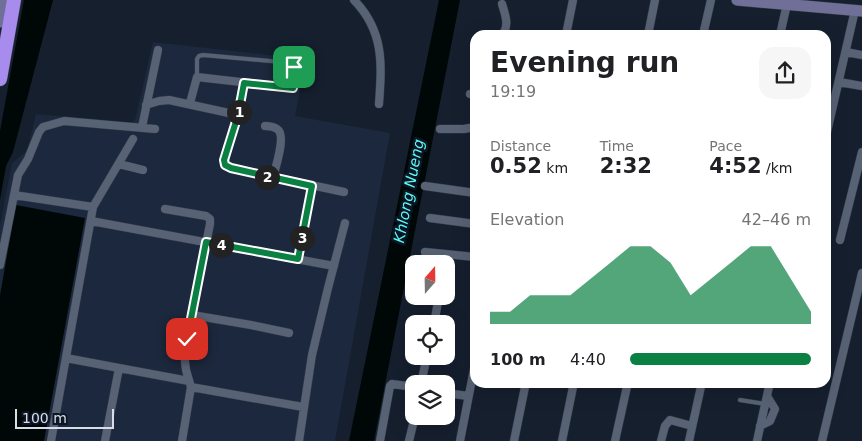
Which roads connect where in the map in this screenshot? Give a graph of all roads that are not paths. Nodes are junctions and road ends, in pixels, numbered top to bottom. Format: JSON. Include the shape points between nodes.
{"nodes":[{"id":1,"x":4,"y":0,"type":"edge"},
{"id":2,"x":14,"y":0,"type":"edge"},
{"id":3,"x":354,"y":0,"type":"edge"},
{"id":4,"x":573,"y":0,"type":"edge"},
{"id":5,"x":655,"y":0,"type":"edge"},
{"id":6,"x":711,"y":0,"type":"edge"},
{"id":7,"x":737,"y":0,"type":"edge"},
{"id":8,"x":502,"y":4,"type":"dead end"},
{"id":9,"x":787,"y":4,"type":"junction"},
{"id":10,"x":859,"y":11,"type":"edge"},
{"id":11,"x":0,"y":22,"type":"edge"},
{"id":12,"x":504,"y":30,"type":"edge"},
{"id":13,"x":567,"y":30,"type":"edge"},
{"id":14,"x":650,"y":30,"type":"edge"},
{"id":15,"x":704,"y":30,"type":"edge"},
{"id":16,"x":781,"y":30,"type":"edge"},
{"id":17,"x":158,"y":50,"type":"dead end"},
{"id":18,"x":846,"y":52,"type":"junction"},
{"id":19,"x":862,"y":55,"type":"edge"},
{"id":20,"x":197,"y":77,"type":"junction"},
{"id":21,"x":0,"y":80,"type":"edge"},
{"id":22,"x":839,"y":82,"type":"junction"},
{"id":23,"x":244,"y":83,"type":"junction"},
{"id":24,"x":862,"y":86,"type":"edge"},
{"id":25,"x":293,"y":88,"type":"joint"},
{"id":26,"x":190,"y":103,"type":"junction"},
{"id":27,"x":379,"y":104,"type":"dead end"},
{"id":28,"x":146,"y":105,"type":"junction"},
{"id":29,"x":238,"y":115,"type":"junction"},
{"id":30,"x":831,"y":115,"type":"edge"},
{"id":31,"x":265,"y":126,"type":"dead end"},
{"id":32,"x":142,"y":128,"type":"junction"},
{"id":33,"x":470,"y":128,"type":"edge"},
{"id":34,"x":155,"y":129,"type":"dead end"},
{"id":35,"x":440,"y":129,"type":"dead end"},
{"id":36,"x":133,"y":139,"type":"dead end"},
{"id":37,"x":862,"y":152,"type":"edge"},
{"id":38,"x":119,"y":164,"type":"junction"},
{"id":39,"x":143,"y":170,"type":"dead end"},
{"id":40,"x":273,"y":178,"type":"junction"},
{"id":41,"x":312,"y":186,"type":"junction"},
{"id":42,"x":425,"y":186,"type":"dead end"},
{"id":43,"x":344,"y":192,"type":"dead end"},
{"id":44,"x":470,"y":192,"type":"edge"},
{"id":45,"x":14,"y":195,"type":"junction"},
{"id":46,"x":93,"y":207,"type":"junction"},
{"id":47,"x":165,"y":209,"type":"dead end"},
{"id":48,"x":430,"y":218,"type":"dead end"},
{"id":49,"x":91,"y":221,"type":"junction"},
{"id":50,"x":345,"y":223,"type":"dead end"},
{"id":51,"x":470,"y":223,"type":"edge"},
{"id":52,"x":840,"y":240,"type":"dead end"},
{"id":53,"x":206,"y":242,"type":"junction"},
{"id":54,"x":425,"y":252,"type":"dead end"},
{"id":55,"x":470,"y":256,"type":"edge"},
{"id":56,"x":298,"y":259,"type":"junction"},
{"id":57,"x":0,"y":265,"type":"edge"},
{"id":58,"x":334,"y":266,"type":"junction"},
{"id":59,"x":862,"y":273,"type":"edge"},
{"id":60,"x":192,"y":315,"type":"junction"},
{"id":61,"x":289,"y":333,"type":"dead end"},
{"id":62,"x":66,"y":358,"type":"junction"},
{"id":63,"x":119,"y":368,"type":"junction"},
{"id":64,"x":190,"y":384,"type":"junction"},
{"id":65,"x":405,"y":386,"type":"edge"},
{"id":66,"x":470,"y":387,"type":"edge"},
{"id":67,"x":525,"y":388,"type":"edge"},
{"id":68,"x":573,"y":388,"type":"edge"},
{"id":69,"x":627,"y":388,"type":"edge"},
{"id":70,"x":701,"y":388,"type":"edge"},
{"id":71,"x":769,"y":388,"type":"edge"},
{"id":72,"x":455,"y":394,"type":"edge"},
{"id":73,"x":468,"y":396,"type":"junction"},
{"id":74,"x":767,"y":396,"type":"junction"},
{"id":75,"x":740,"y":400,"type":"dead end"},
{"id":76,"x":765,"y":404,"type":"junction"},
{"id":77,"x":303,"y":408,"type":"junction"},
{"id":78,"x":412,"y":425,"type":"edge"},
{"id":79,"x":692,"y":426,"type":"junction"},
{"id":80,"x":760,"y":426,"type":"junction"},
{"id":81,"x":51,"y":441,"type":"edge"},
{"id":82,"x":106,"y":441,"type":"edge"},
{"id":83,"x":182,"y":441,"type":"edge"},
{"id":84,"x":299,"y":441,"type":"edge"},
{"id":85,"x":380,"y":441,"type":"edge"},
{"id":86,"x":409,"y":441,"type":"edge"},
{"id":87,"x":460,"y":441,"type":"edge"},
{"id":88,"x":514,"y":441,"type":"edge"},
{"id":89,"x":562,"y":441,"type":"edge"},
{"id":90,"x":615,"y":441,"type":"edge"},
{"id":91,"x":661,"y":441,"type":"edge"},
{"id":92,"x":688,"y":441,"type":"edge"},
{"id":93,"x":757,"y":441,"type":"edge"},
{"id":94,"x":822,"y":441,"type":"edge"}],
"edges":[{"from":1,"to":11,"type":"street"},
{"from":2,"to":21,"type":"highway"},
{"from":3,"to":27,"type":"street","via":[[364,10],[380,48]]},
{"from":4,"to":13,"type":"street"},
{"from":5,"to":14,"type":"street"},
{"from":6,"to":15,"type":"street"},
{"from":7,"to":9,"type":"street"},
{"from":8,"to":12,"type":"street"},
{"from":9,"to":10,"type":"street"},
{"from":9,"to":16,"type":"street"},
{"from":10,"to":18,"type":"street"},
{"from":17,"to":28,"type":"street"},
{"from":18,"to":19,"type":"street"},
{"from":18,"to":22,"type":"street"},
{"from":20,"to":23,"type":"street"},
{"from":20,"to":25,"type":"lane","via":[[197,59],[203,54],[292,64]]},
{"from":20,"to":26,"type":"street"},
{"from":22,"to":24,"type":"street"},
{"from":22,"to":30,"type":"street"},
{"from":23,"to":25,"type":"street"},
{"from":23,"to":29,"type":"street"},
{"from":26,"to":28,"type":"street","via":[[169,100]]},
{"from":26,"to":29,"type":"street"},
{"from":28,"to":32,"type":"street"},
{"from":29,"to":40,"type":"street","via":[[225,165]]},
{"from":31,"to":40,"type":"street","via":[[276,128],[282,139]]},
{"from":32,"to":34,"type":"street"},
{"from":32,"to":45,"type":"street","via":[[64,121],[43,127],[18,175]]},
{"from":33,"to":35,"type":"street"},
{"from":36,"to":38,"type":"street"},
{"from":37,"to":52,"type":"street"},
{"from":38,"to":39,"type":"street"},
{"from":38,"to":46,"type":"street"},
{"from":40,"to":41,"type":"street"},
{"from":41,"to":43,"type":"street"},
{"from":41,"to":56,"type":"street"},
{"from":42,"to":44,"type":"street"},
{"from":45,"to":46,"type":"street"},
{"from":45,"to":57,"type":"street"},
{"from":46,"to":49,"type":"street"},
{"from":47,"to":53,"type":"street","via":[[210,219]]},
{"from":48,"to":51,"type":"street"},
{"from":49,"to":53,"type":"street"},
{"from":49,"to":62,"type":"street"},
{"from":50,"to":58,"type":"street"},
{"from":53,"to":56,"type":"street"},
{"from":53,"to":60,"type":"street"},
{"from":54,"to":55,"type":"street"},
{"from":56,"to":58,"type":"street"},
{"from":58,"to":77,"type":"street","via":[[312,355]]},
{"from":59,"to":94,"type":"street"},
{"from":60,"to":61,"type":"street"},
{"from":60,"to":64,"type":"street","via":[[184,353]]},
{"from":62,"to":63,"type":"street"},
{"from":62,"to":81,"type":"street"},
{"from":63,"to":64,"type":"street"},
{"from":63,"to":82,"type":"street"},
{"from":64,"to":77,"type":"street"},
{"from":64,"to":83,"type":"street"},
{"from":65,"to":85,"type":"street","via":[[390,386]]},
{"from":66,"to":73,"type":"street"},
{"from":67,"to":88,"type":"street"},
{"from":68,"to":89,"type":"street"},
{"from":69,"to":90,"type":"street"},
{"from":70,"to":79,"type":"street"},
{"from":71,"to":74,"type":"street"},
{"from":72,"to":73,"type":"street"},
{"from":73,"to":87,"type":"street"},
{"from":74,"to":76,"type":"street"},
{"from":74,"to":80,"type":"street","via":[[775,409],[770,421]]},
{"from":75,"to":76,"type":"lane"},
{"from":76,"to":80,"type":"street"},
{"from":77,"to":84,"type":"street"},
{"from":78,"to":86,"type":"street"},
{"from":79,"to":91,"type":"street","via":[[670,420]]},
{"from":79,"to":92,"type":"street"},
{"from":80,"to":93,"type":"street"}]}
